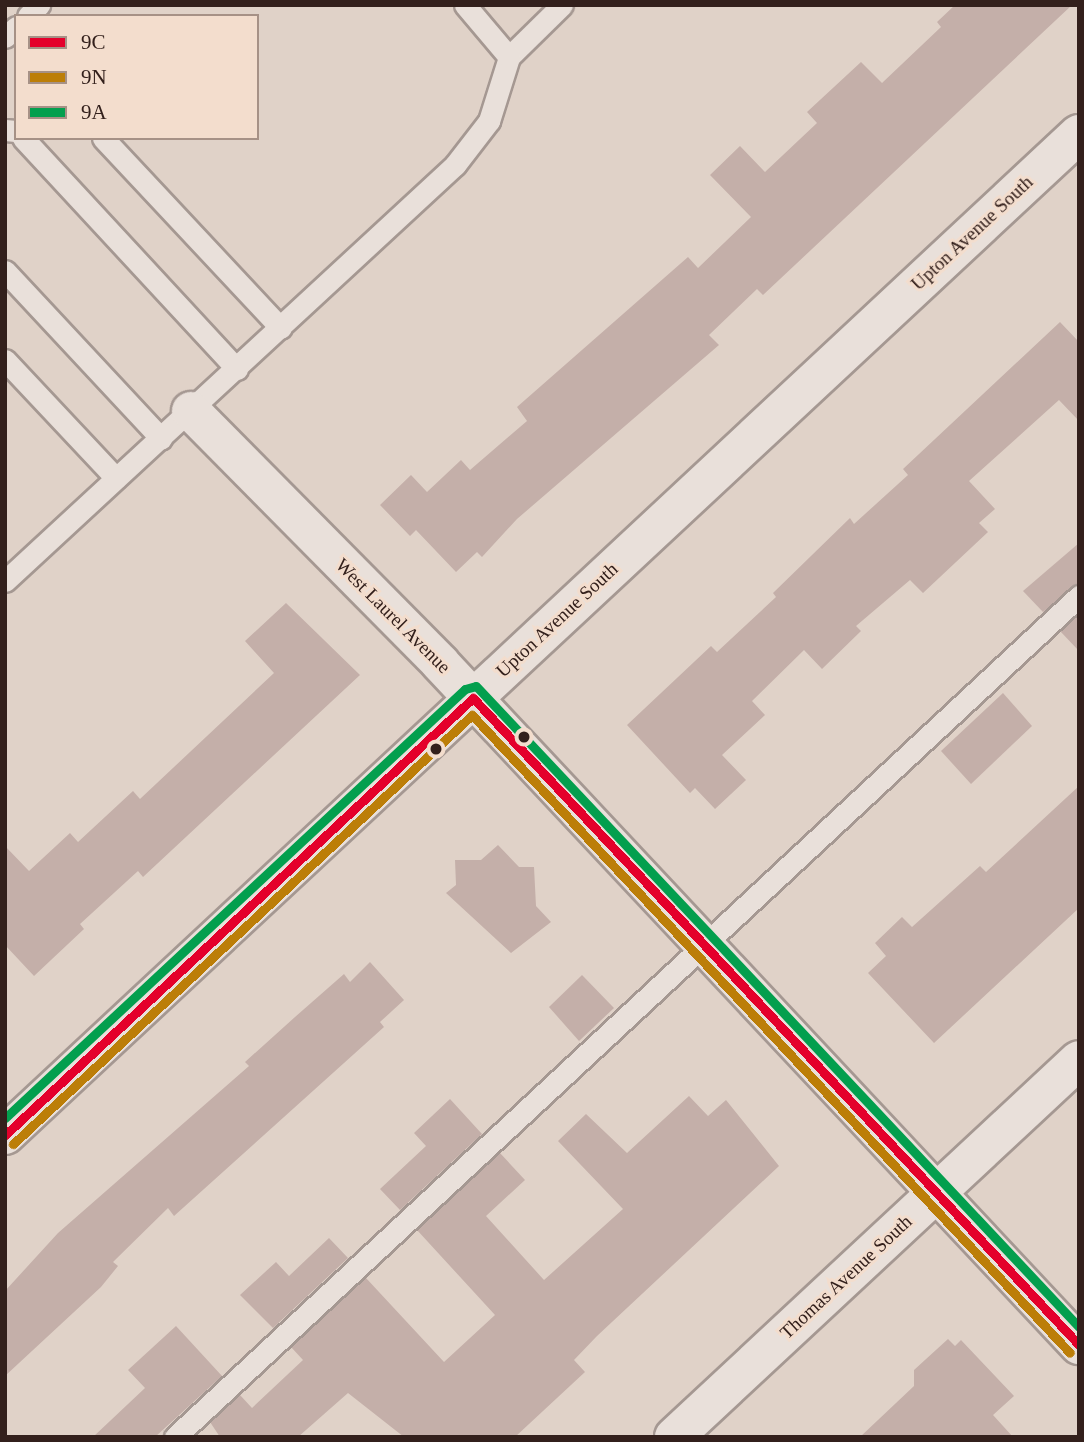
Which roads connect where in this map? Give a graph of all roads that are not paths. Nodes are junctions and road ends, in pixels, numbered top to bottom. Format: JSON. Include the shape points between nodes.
{"nodes":[{"id":1,"x":465,"y":5,"type":"edge"},
{"id":2,"x":562,"y":5,"type":"edge"},
{"id":3,"x":509,"y":57,"type":"junction"},
{"id":4,"x":1079,"y":134,"type":"edge"},
{"id":5,"x":25,"y":140,"type":"edge"},
{"id":6,"x":105,"y":140,"type":"edge"},
{"id":7,"x":5,"y":271,"type":"edge"},
{"id":8,"x":281,"y":328,"type":"junction"},
{"id":9,"x":5,"y":360,"type":"edge"},
{"id":10,"x":237,"y":369,"type":"junction"},
{"id":11,"x":191,"y":411,"type":"junction"},
{"id":12,"x":161,"y":438,"type":"junction"},
{"id":13,"x":116,"y":478,"type":"junction"},
{"id":14,"x":5,"y":581,"type":"edge"},
{"id":15,"x":1079,"y":596,"type":"edge"},
{"id":16,"x":473,"y":698,"type":"junction"},
{"id":17,"x":702,"y":945,"type":"junction"},
{"id":18,"x":1079,"y":1060,"type":"edge"},
{"id":19,"x":5,"y":1135,"type":"edge"},
{"id":20,"x":937,"y":1192,"type":"junction"},
{"id":21,"x":1079,"y":1345,"type":"edge"},
{"id":22,"x":175,"y":1437,"type":"edge"},
{"id":23,"x":674,"y":1437,"type":"edge"}],
"edges":[{"from":1,"to":3,"type":"lane"},
{"from":2,"to":3,"type":"lane"},
{"from":3,"to":8,"type":"lane","via":[[489,121],[455,165]]},
{"from":4,"to":16,"type":"street","name":"Upton Avenue South"},
{"from":5,"to":10,"type":"lane"},
{"from":6,"to":8,"type":"lane"},
{"from":7,"to":12,"type":"lane"},
{"from":8,"to":10,"type":"lane"},
{"from":9,"to":13,"type":"lane"},
{"from":10,"to":11,"type":"lane"},
{"from":11,"to":12,"type":"lane"},
{"from":11,"to":16,"type":"street","name":"West Laurel Avenue"},
{"from":12,"to":13,"type":"lane"},
{"from":13,"to":14,"type":"lane"},
{"from":15,"to":17,"type":"lane"},
{"from":16,"to":17,"type":"street","name":"West Laurel Avenue"},
{"from":16,"to":19,"type":"street","name":"Upton Avenue South"},
{"from":17,"to":20,"type":"street","name":"West Laurel Avenue"},
{"from":17,"to":22,"type":"lane"},
{"from":18,"to":20,"type":"street","name":"Thomas Avenue South"},
{"from":20,"to":21,"type":"street","name":"West Laurel Avenue"},
{"from":20,"to":23,"type":"street","name":"Thomas Avenue South"}]}
